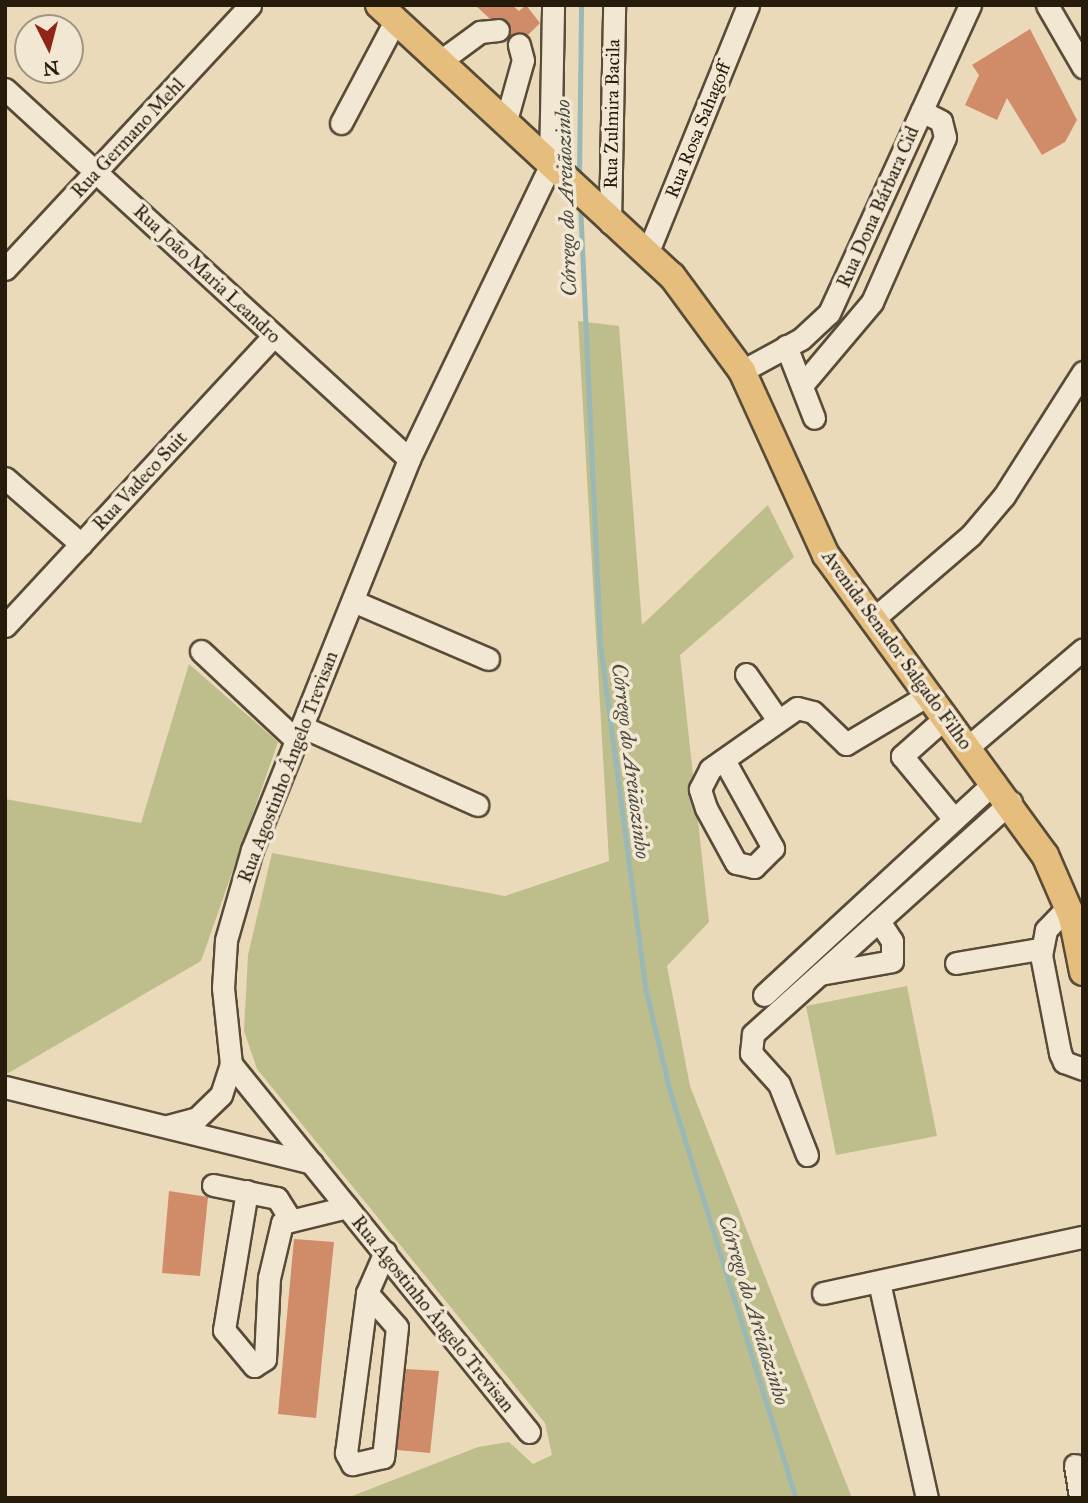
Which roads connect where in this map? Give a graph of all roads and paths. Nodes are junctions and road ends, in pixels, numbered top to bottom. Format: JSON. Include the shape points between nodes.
{"nodes":[{"id":1,"x":250,"y":5,"type":"edge"},
{"id":2,"x":553,"y":5,"type":"edge"},
{"id":3,"x":614,"y":5,"type":"edge"},
{"id":4,"x":748,"y":5,"type":"edge"},
{"id":5,"x":970,"y":5,"type":"edge"},
{"id":6,"x":1047,"y":5,"type":"edge"},
{"id":7,"x":387,"y":13,"type":"edge"},
{"id":8,"x":498,"y":30,"type":"dead end"},
{"id":9,"x":519,"y":45,"type":"dead end"},
{"id":10,"x":439,"y":62,"type":"junction"},
{"id":11,"x":1083,"y":67,"type":"edge"},
{"id":12,"x":5,"y":89,"type":"edge"},
{"id":13,"x":921,"y":111,"type":"junction"},
{"id":14,"x":341,"y":123,"type":"dead end"},
{"id":15,"x":505,"y":124,"type":"junction"},
{"id":16,"x":550,"y":166,"type":"junction"},
{"id":17,"x":97,"y":172,"type":"junction"},
{"id":18,"x":877,"y":210,"type":"junction"},
{"id":19,"x":610,"y":222,"type":"junction"},
{"id":20,"x":907,"y":224,"type":"junction"},
{"id":21,"x":647,"y":254,"type":"junction"},
{"id":22,"x":5,"y":269,"type":"edge"},
{"id":23,"x":274,"y":335,"type":"junction"},
{"id":24,"x":786,"y":346,"type":"junction"},
{"id":25,"x":742,"y":371,"type":"junction"},
{"id":26,"x":1083,"y":372,"type":"edge"},
{"id":27,"x":803,"y":384,"type":"junction"},
{"id":28,"x":814,"y":418,"type":"dead end"},
{"id":29,"x":409,"y":459,"type":"junction"},
{"id":30,"x":5,"y":478,"type":"edge"},
{"id":31,"x":81,"y":544,"type":"junction"},
{"id":32,"x":353,"y":601,"type":"junction"},
{"id":33,"x":871,"y":621,"type":"junction"},
{"id":34,"x":5,"y":626,"type":"edge"},
{"id":35,"x":1083,"y":649,"type":"edge"},
{"id":36,"x":201,"y":651,"type":"dead end"},
{"id":37,"x":488,"y":659,"type":"dead end"},
{"id":38,"x":746,"y":674,"type":"dead end"},
{"id":39,"x":928,"y":695,"type":"junction"},
{"id":40,"x":946,"y":717,"type":"junction"},
{"id":41,"x":778,"y":720,"type":"junction"},
{"id":42,"x":300,"y":734,"type":"junction"},
{"id":43,"x":968,"y":747,"type":"junction"},
{"id":44,"x":724,"y":760,"type":"junction"},
{"id":45,"x":1003,"y":792,"type":"junction"},
{"id":46,"x":477,"y":805,"type":"dead end"},
{"id":47,"x":954,"y":819,"type":"junction"},
{"id":48,"x":1074,"y":910,"type":"edge"},
{"id":49,"x":879,"y":921,"type":"junction"},
{"id":50,"x":1041,"y":949,"type":"junction"},
{"id":51,"x":956,"y":963,"type":"dead end"},
{"id":52,"x":1083,"y":972,"type":"edge"},
{"id":53,"x":820,"y":974,"type":"junction"},
{"id":54,"x":764,"y":995,"type":"dead end"},
{"id":55,"x":231,"y":1063,"type":"junction"},
{"id":56,"x":1083,"y":1069,"type":"edge"},
{"id":57,"x":5,"y":1087,"type":"edge"},
{"id":58,"x":165,"y":1126,"type":"junction"},
{"id":59,"x":807,"y":1155,"type":"dead end"},
{"id":60,"x":312,"y":1163,"type":"junction"},
{"id":61,"x":213,"y":1185,"type":"dead end"},
{"id":62,"x":247,"y":1191,"type":"junction"},
{"id":63,"x":347,"y":1208,"type":"junction"},
{"id":64,"x":292,"y":1220,"type":"junction"},
{"id":65,"x":1083,"y":1237,"type":"edge"},
{"id":66,"x":384,"y":1252,"type":"junction"},
{"id":67,"x":879,"y":1283,"type":"junction"},
{"id":68,"x":366,"y":1293,"type":"junction"},
{"id":69,"x":823,"y":1293,"type":"dead end"},
{"id":70,"x":529,"y":1432,"type":"dead end"},
{"id":71,"x":1075,"y":1465,"type":"dead end"},
{"id":72,"x":928,"y":1498,"type":"edge"},
{"id":73,"x":1080,"y":1498,"type":"edge"}],
"edges":[{"from":1,"to":17,"type":"street","name":"Rua Germano Mehl"},
{"from":2,"to":16,"type":"street"},
{"from":3,"to":19,"type":"street","name":"Rua Zulmira Bacila"},
{"from":4,"to":21,"type":"street","name":"Rua Rosa Sahagoff"},
{"from":5,"to":13,"type":"street","name":"Rua Dona Bárbara Cid"},
{"from":6,"to":11,"type":"street"},
{"from":7,"to":10,"type":"main road","name":"Avenida Senador Salgado Filho"},
{"from":7,"to":14,"type":"street"},
{"from":8,"to":10,"type":"street","via":[[480,32]]},
{"from":9,"to":15,"type":"street","via":[[523,60]]},
{"from":10,"to":15,"type":"main road","name":"Avenida Senador Salgado Filho"},
{"from":12,"to":17,"type":"street","name":"Rua João Maria Leandro"},
{"from":13,"to":18,"type":"street","name":"Rua Dona Bárbara Cid"},
{"from":13,"to":20,"type":"street","via":[[941,121],[946,137]]},
{"from":15,"to":16,"type":"main road","name":"Avenida Senador Salgado Filho"},
{"from":16,"to":19,"type":"main road","name":"Avenida Senador Salgado Filho"},
{"from":16,"to":29,"type":"street","name":"Rua Agostinho Ângelo Trevisan"},
{"from":17,"to":22,"type":"street","name":"Rua Germano Mehl"},
{"from":17,"to":23,"type":"street","name":"Rua João Maria Leandro"},
{"from":18,"to":20,"type":"street"},
{"from":18,"to":24,"type":"street","name":"Rua Dona Bárbara Cid","via":[[830,313]]},
{"from":19,"to":21,"type":"main road","name":"Avenida Senador Salgado Filho"},
{"from":20,"to":27,"type":"street","via":[[862,319]]},
{"from":21,"to":25,"type":"main road","name":"Avenida Senador Salgado Filho","via":[[672,276]]},
{"from":23,"to":29,"type":"street","name":"Rua João Maria Leandro"},
{"from":23,"to":31,"type":"street","name":"Rua Vadeco Suit"},
{"from":24,"to":25,"type":"street","name":"Rua Dona Bárbara Cid"},
{"from":24,"to":27,"type":"street"},
{"from":25,"to":33,"type":"main road","name":"Avenida Senador Salgado Filho","via":[[808,521]]},
{"from":26,"to":33,"type":"street","via":[[979,526]]},
{"from":27,"to":28,"type":"street"},
{"from":29,"to":32,"type":"street","name":"Rua Agostinho Ângelo Trevisan"},
{"from":30,"to":31,"type":"street"},
{"from":31,"to":34,"type":"street","name":"Rua Vadeco Suit"},
{"from":32,"to":37,"type":"street"},
{"from":32,"to":42,"type":"street","name":"Rua Agostinho Ângelo Trevisan"},
{"from":33,"to":39,"type":"main road","name":"Avenida Senador Salgado Filho"},
{"from":35,"to":43,"type":"street"},
{"from":36,"to":42,"type":"street"},
{"from":38,"to":41,"type":"street"},
{"from":39,"to":40,"type":"main road","name":"Avenida Senador Salgado Filho"},
{"from":39,"to":41,"type":"street","via":[[846,744],[805,707]]},
{"from":40,"to":43,"type":"main road","name":"Avenida Senador Salgado Filho"},
{"from":40,"to":47,"type":"street","via":[[902,757]]},
{"from":41,"to":44,"type":"street"},
{"from":42,"to":46,"type":"street"},
{"from":42,"to":55,"type":"street","name":"Rua Agostinho Ângelo Trevisan","via":[[252,850],[226,940]]},
{"from":43,"to":45,"type":"main road","name":"Avenida Senador Salgado Filho"},
{"from":44,"to":44,"type":"street","via":[[704,777],[701,789],[736,863],[754,867],[773,848]]},
{"from":45,"to":47,"type":"street"},
{"from":45,"to":48,"type":"main road","name":"Avenida Senador Salgado Filho"},
{"from":45,"to":49,"type":"street"},
{"from":47,"to":54,"type":"street"},
{"from":48,"to":50,"type":"street","via":[[1046,930]]},
{"from":48,"to":52,"type":"main road","name":"Avenida Senador Salgado Filho"},
{"from":49,"to":53,"type":"street"},
{"from":49,"to":53,"type":"street","via":[[892,942],[892,961]]},
{"from":50,"to":51,"type":"street"},
{"from":50,"to":56,"type":"street","via":[[1060,1053],[1064,1062]]},
{"from":53,"to":59,"type":"street","via":[[749,1044],[783,1091]]},
{"from":55,"to":58,"type":"street","via":[[221,1095],[197,1118]]},
{"from":55,"to":60,"type":"street","name":"Rua Agostinho Ângelo Trevisan"},
{"from":57,"to":58,"type":"street"},
{"from":58,"to":60,"type":"street"},
{"from":60,"to":63,"type":"street","name":"Rua Agostinho Ângelo Trevisan"},
{"from":61,"to":62,"type":"street"},
{"from":62,"to":64,"type":"street","via":[[277,1198]]},
{"from":62,"to":64,"type":"street","via":[[224,1331],[254,1366],[265,1359],[269,1278],[282,1223]]},
{"from":63,"to":64,"type":"street"},
{"from":63,"to":66,"type":"street","name":"Rua Agostinho Ângelo Trevisan"},
{"from":65,"to":67,"type":"street"},
{"from":66,"to":68,"type":"street"},
{"from":66,"to":70,"type":"street","name":"Rua Agostinho Ângelo Trevisan"},
{"from":67,"to":69,"type":"street"},
{"from":67,"to":72,"type":"street"},
{"from":68,"to":68,"type":"street","via":[[346,1453],[352,1464],[383,1457],[397,1327]]},
{"from":71,"to":73,"type":"street"}]}
